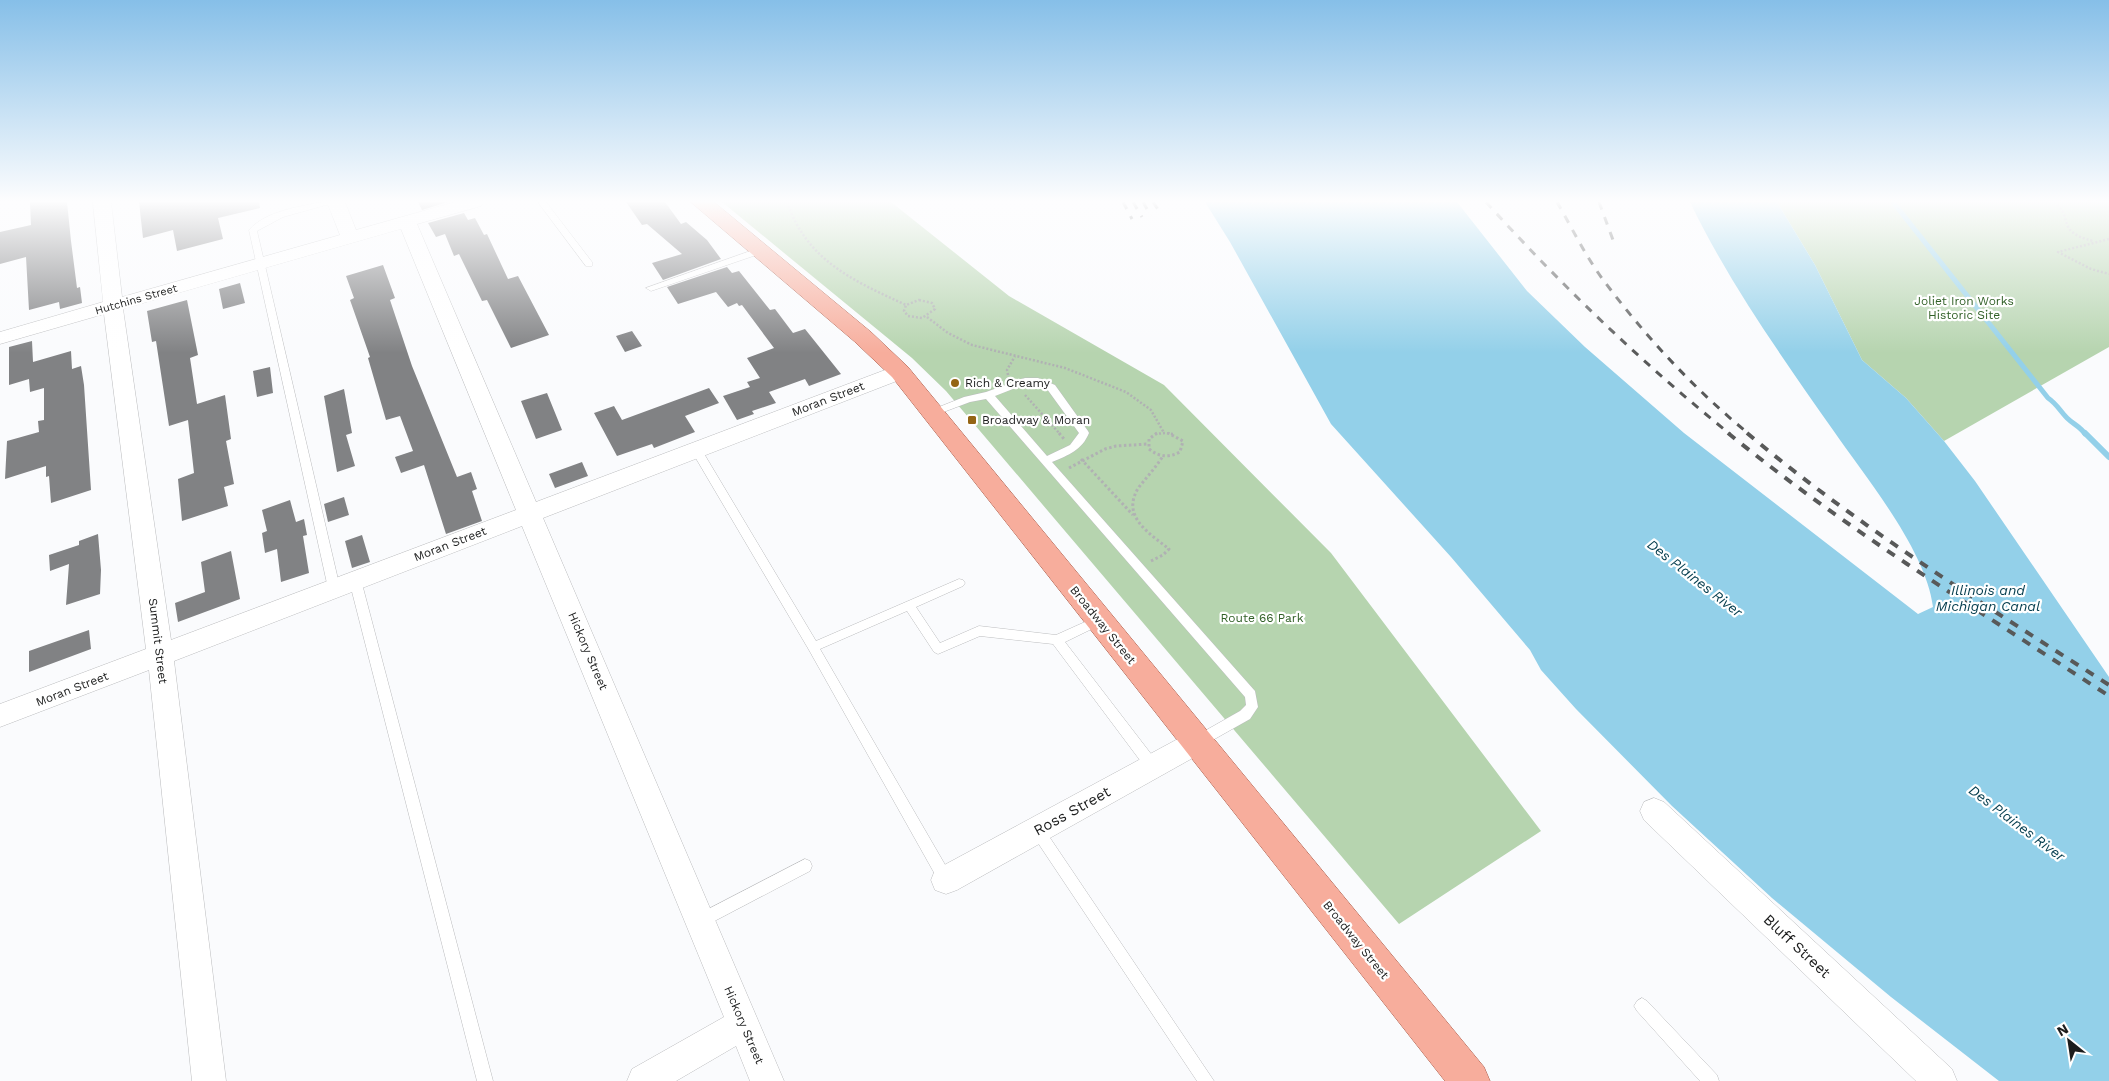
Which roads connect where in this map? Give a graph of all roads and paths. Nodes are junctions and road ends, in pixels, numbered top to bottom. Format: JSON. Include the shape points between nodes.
{"nodes":[{"id":1,"x":107,"y":252,"type":"edge"},
{"id":2,"x":258,"y":252,"type":"edge"},
{"id":3,"x":300,"y":252,"type":"edge"},
{"id":4,"x":420,"y":252,"type":"edge"},
{"id":5,"x":580,"y":252,"type":"edge"},
{"id":6,"x":755,"y":252,"type":"edge"},
{"id":7,"x":761,"y":252,"type":"edge"},
{"id":8,"x":820,"y":252,"type":"edge"},
{"id":9,"x":2059,"y":252,"type":"edge"},
{"id":10,"x":260,"y":264,"type":"junction"},
{"id":11,"x":589,"y":264,"type":"dead end"},
{"id":12,"x":2109,"y":274,"type":"edge"},
{"id":13,"x":651,"y":288,"type":"dead end"},
{"id":14,"x":906,"y":305,"type":"junction"},
{"id":15,"x":113,"y":306,"type":"junction"},
{"id":16,"x":927,"y":317,"type":"junction"},
{"id":17,"x":0,"y":338,"type":"edge"},
{"id":18,"x":900,"y":372,"type":"junction"},
{"id":19,"x":988,"y":395,"type":"junction"},
{"id":20,"x":933,"y":413,"type":"junction"},
{"id":21,"x":1164,"y":432,"type":"junction"},
{"id":22,"x":1148,"y":444,"type":"junction"},
{"id":23,"x":696,"y":450,"type":"junction"},
{"id":24,"x":1163,"y":456,"type":"junction"},
{"id":25,"x":1046,"y":460,"type":"junction"},
{"id":26,"x":1057,"y":473,"type":"junction"},
{"id":27,"x":530,"y":513,"type":"junction"},
{"id":28,"x":1140,"y":566,"type":"junction"},
{"id":29,"x":958,"y":583,"type":"dead end"},
{"id":30,"x":345,"y":584,"type":"junction"},
{"id":31,"x":909,"y":605,"type":"junction"},
{"id":32,"x":1100,"y":620,"type":"junction"},
{"id":33,"x":1057,"y":640,"type":"junction"},
{"id":34,"x":813,"y":647,"type":"junction"},
{"id":35,"x":160,"y":655,"type":"junction"},
{"id":36,"x":0,"y":716,"type":"edge"},
{"id":37,"x":1197,"y":742,"type":"junction"},
{"id":38,"x":1153,"y":767,"type":"junction"},
{"id":39,"x":1654,"y":811,"type":"dead end"},
{"id":40,"x":1037,"y":830,"type":"junction"},
{"id":41,"x":805,"y":866,"type":"dead end"},
{"id":42,"x":946,"y":880,"type":"joint"},
{"id":43,"x":700,"y":921,"type":"junction"},
{"id":44,"x":1642,"y":1006,"type":"dead end"},
{"id":45,"x":743,"y":1024,"type":"junction"},
{"id":46,"x":209,"y":1081,"type":"edge"},
{"id":47,"x":485,"y":1081,"type":"edge"},
{"id":48,"x":644,"y":1081,"type":"edge"},
{"id":49,"x":767,"y":1081,"type":"edge"},
{"id":50,"x":1206,"y":1081,"type":"edge"},
{"id":51,"x":1470,"y":1081,"type":"edge"},
{"id":52,"x":1711,"y":1081,"type":"edge"},
{"id":53,"x":1940,"y":1081,"type":"edge"}],
"edges":[{"from":1,"to":15,"type":"street","name":"Summit Street"},
{"from":2,"to":10,"type":"lane"},
{"from":3,"to":10,"type":"street","name":"Hutchins Street"},
{"from":4,"to":27,"type":"street","name":"Hickory Street"},
{"from":5,"to":11,"type":"lane"},
{"from":6,"to":13,"type":"lane"},
{"from":7,"to":18,"type":"main road","name":"Broadway Street"},
{"from":8,"to":14,"type":"path","via":[[828,262]]},
{"from":9,"to":12,"type":"path","via":[[2091,269]]},
{"from":10,"to":15,"type":"street","name":"Hutchins Street"},
{"from":10,"to":30,"type":"lane"},
{"from":14,"to":16,"type":"path","via":[[904,311],[908,316]]},
{"from":14,"to":16,"type":"path","via":[[919,300],[932,303],[934,312]]},
{"from":15,"to":17,"type":"street","name":"Hutchins Street"},
{"from":15,"to":35,"type":"street","name":"Summit Street"},
{"from":16,"to":21,"type":"path","via":[[955,337],[974,345],[1053,365],[1131,395],[1147,406]]},
{"from":18,"to":20,"type":"main road","name":"Broadway Street"},
{"from":18,"to":23,"type":"street","name":"Moran Street"},
{"from":19,"to":20,"type":"lane"},
{"from":19,"to":25,"type":"lane"},
{"from":19,"to":25,"type":"lane","via":[[1025,381],[1038,381],[1051,387],[1084,433],[1082,442]]},
{"from":20,"to":32,"type":"main road","name":"Broadway Street"},
{"from":21,"to":22,"type":"path","via":[[1153,436]]},
{"from":21,"to":24,"type":"path","via":[[1183,441],[1176,455]]},
{"from":22,"to":24,"type":"path","via":[[1152,452]]},
{"from":22,"to":26,"type":"path","via":[[1111,447]]},
{"from":23,"to":27,"type":"street","name":"Moran Street"},
{"from":23,"to":34,"type":"lane"},
{"from":24,"to":28,"type":"path","via":[[1131,503],[1133,515],[1169,549]]},
{"from":25,"to":26,"type":"lane"},
{"from":26,"to":28,"type":"lane"},
{"from":27,"to":30,"type":"street","name":"Moran Street"},
{"from":27,"to":43,"type":"street","name":"Hickory Street"},
{"from":28,"to":37,"type":"lane","via":[[1250,695],[1252,707],[1246,715]]},
{"from":29,"to":31,"type":"lane"},
{"from":30,"to":35,"type":"street","name":"Moran Street"},
{"from":30,"to":47,"type":"lane"},
{"from":31,"to":33,"type":"lane","via":[[938,649],[979,631]]},
{"from":31,"to":34,"type":"lane"},
{"from":32,"to":33,"type":"lane"},
{"from":32,"to":37,"type":"main road","name":"Broadway Street"},
{"from":33,"to":38,"type":"lane"},
{"from":34,"to":42,"type":"lane"},
{"from":35,"to":36,"type":"street","name":"Moran Street"},
{"from":35,"to":46,"type":"street","name":"Summit Street"},
{"from":37,"to":38,"type":"street","name":"Ross Street"},
{"from":37,"to":51,"type":"main road","name":"Broadway Street"},
{"from":38,"to":40,"type":"street","name":"Ross Street"},
{"from":39,"to":53,"type":"street","name":"Bluff Street"},
{"from":40,"to":42,"type":"street","name":"Ross Street"},
{"from":40,"to":50,"type":"lane"},
{"from":41,"to":43,"type":"lane"},
{"from":43,"to":45,"type":"street","name":"Hickory Street"},
{"from":44,"to":52,"type":"lane"},
{"from":45,"to":48,"type":"street"},
{"from":45,"to":49,"type":"street","name":"Hickory Street"}]}
